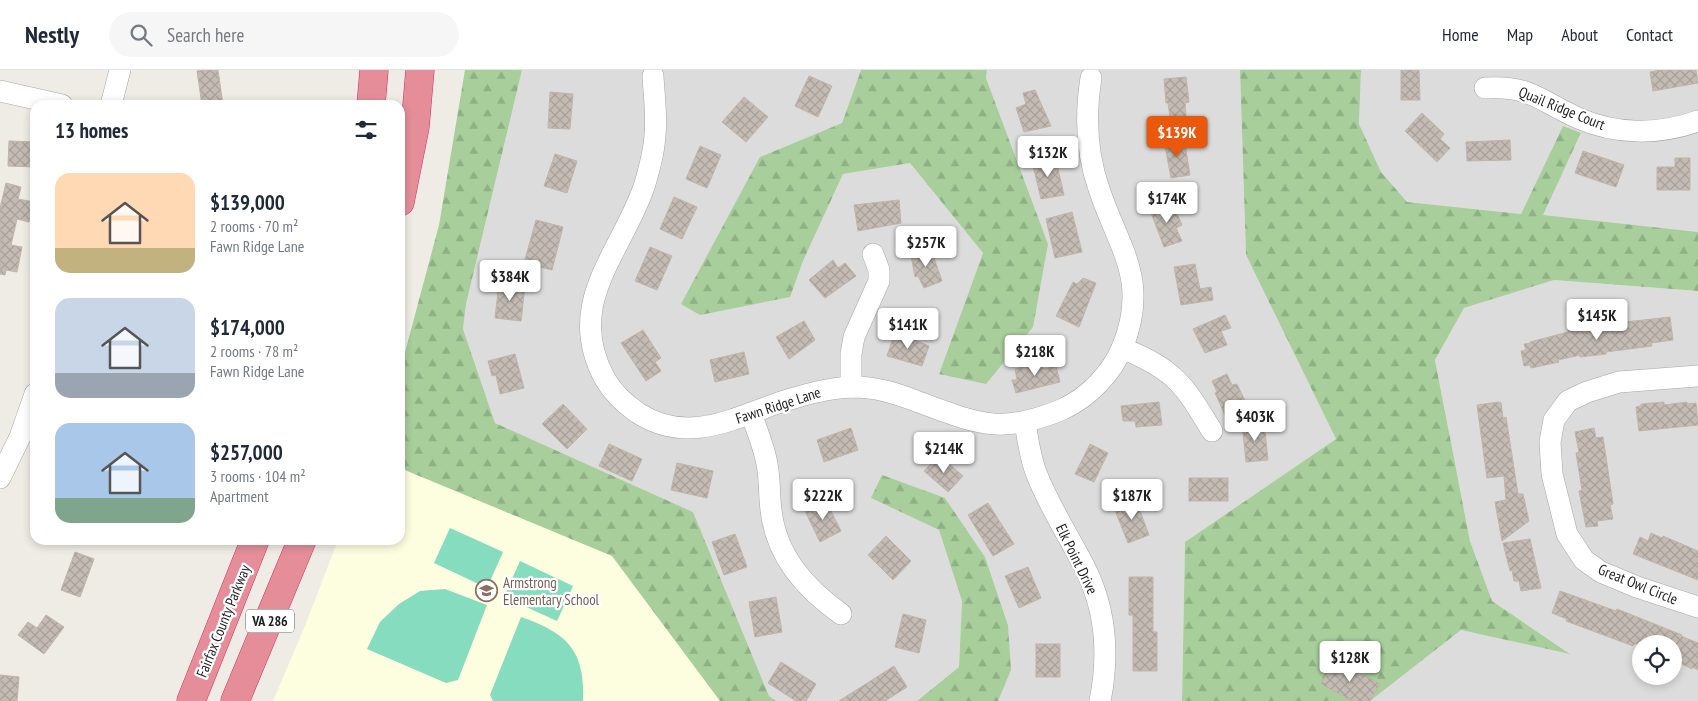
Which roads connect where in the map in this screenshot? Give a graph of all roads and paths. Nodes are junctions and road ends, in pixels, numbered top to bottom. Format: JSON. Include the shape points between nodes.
{"nodes":[{"id":1,"x":120,"y":70,"type":"edge"},
{"id":2,"x":374,"y":70,"type":"edge"},
{"id":3,"x":420,"y":70,"type":"edge"},
{"id":4,"x":653,"y":76,"type":"dead end"},
{"id":5,"x":1091,"y":78,"type":"dead end"},
{"id":6,"x":1485,"y":88,"type":"dead end"},
{"id":7,"x":0,"y":90,"type":"edge"},
{"id":8,"x":41,"y":100,"type":"edge"},
{"id":9,"x":112,"y":100,"type":"edge"},
{"id":10,"x":371,"y":100,"type":"edge"},
{"id":11,"x":1698,"y":121,"type":"edge"},
{"id":12,"x":405,"y":177,"type":"edge"},
{"id":13,"x":872,"y":254,"type":"dead end"},
{"id":14,"x":1122,"y":348,"type":"junction"},
{"id":15,"x":1698,"y":376,"type":"edge"},
{"id":16,"x":851,"y":387,"type":"junction"},
{"id":17,"x":30,"y":408,"type":"edge"},
{"id":18,"x":751,"y":414,"type":"junction"},
{"id":19,"x":1025,"y":422,"type":"junction"},
{"id":20,"x":1212,"y":431,"type":"dead end"},
{"id":21,"x":0,"y":478,"type":"edge"},
{"id":22,"x":253,"y":545,"type":"edge"},
{"id":23,"x":300,"y":545,"type":"edge"},
{"id":24,"x":1698,"y":607,"type":"edge"},
{"id":25,"x":841,"y":614,"type":"dead end"},
{"id":26,"x":191,"y":701,"type":"edge"},
{"id":27,"x":235,"y":701,"type":"edge"},
{"id":28,"x":1100,"y":701,"type":"edge"}],
"edges":[{"from":1,"to":9,"type":"street"},
{"from":2,"to":10,"type":"highway"},
{"from":3,"to":12,"type":"highway","via":[[415,127]]},
{"from":4,"to":18,"type":"street","name":"Fawn Ridge Lane","via":[[656,133],[651,162],[643,189],[596,289],[591,308],[592,348],[598,366],[614,392],[628,406],[653,420],[680,428],[700,428]]},
{"from":5,"to":14,"type":"street","name":"Fawn Ridge Lane","via":[[1086,127],[1091,158],[1098,188],[1132,277],[1131,320]]},
{"from":6,"to":11,"type":"street","name":"Quail Ridge Court","via":[[1502,87],[1536,94],[1578,118],[1614,129],[1660,131]]},
{"from":7,"to":8,"type":"street"},
{"from":13,"to":16,"type":"street","via":[[879,270],[878,281],[854,337]]},
{"from":14,"to":19,"type":"street","name":"Fawn Ridge Lane","via":[[1104,377],[1089,392],[1071,405]]},
{"from":14,"to":20,"type":"street","via":[[1149,359],[1178,380]]},
{"from":15,"to":24,"type":"street","name":"Great Owl Circle","via":[[1619,382],[1587,392],[1568,401],[1554,420],[1550,442],[1552,474],[1567,534],[1584,560],[1601,572],[1637,587]]},
{"from":16,"to":18,"type":"street","name":"Fawn Ridge Lane","via":[[809,394]]},
{"from":16,"to":19,"type":"street","name":"Fawn Ridge Lane","via":[[889,391],[968,420],[1007,425]]},
{"from":17,"to":21,"type":"street"},
{"from":18,"to":25,"type":"street","via":[[768,466],[771,510],[781,548],[806,585]]},
{"from":19,"to":28,"type":"street","name":"Elk Point Drive","via":[[1036,473],[1049,504],[1086,570],[1102,618],[1106,656]]},
{"from":22,"to":26,"type":"highway","name":"Fairfax County Parkway","number":"VA 286"},
{"from":23,"to":27,"type":"highway","number":"VA 286"}]}
